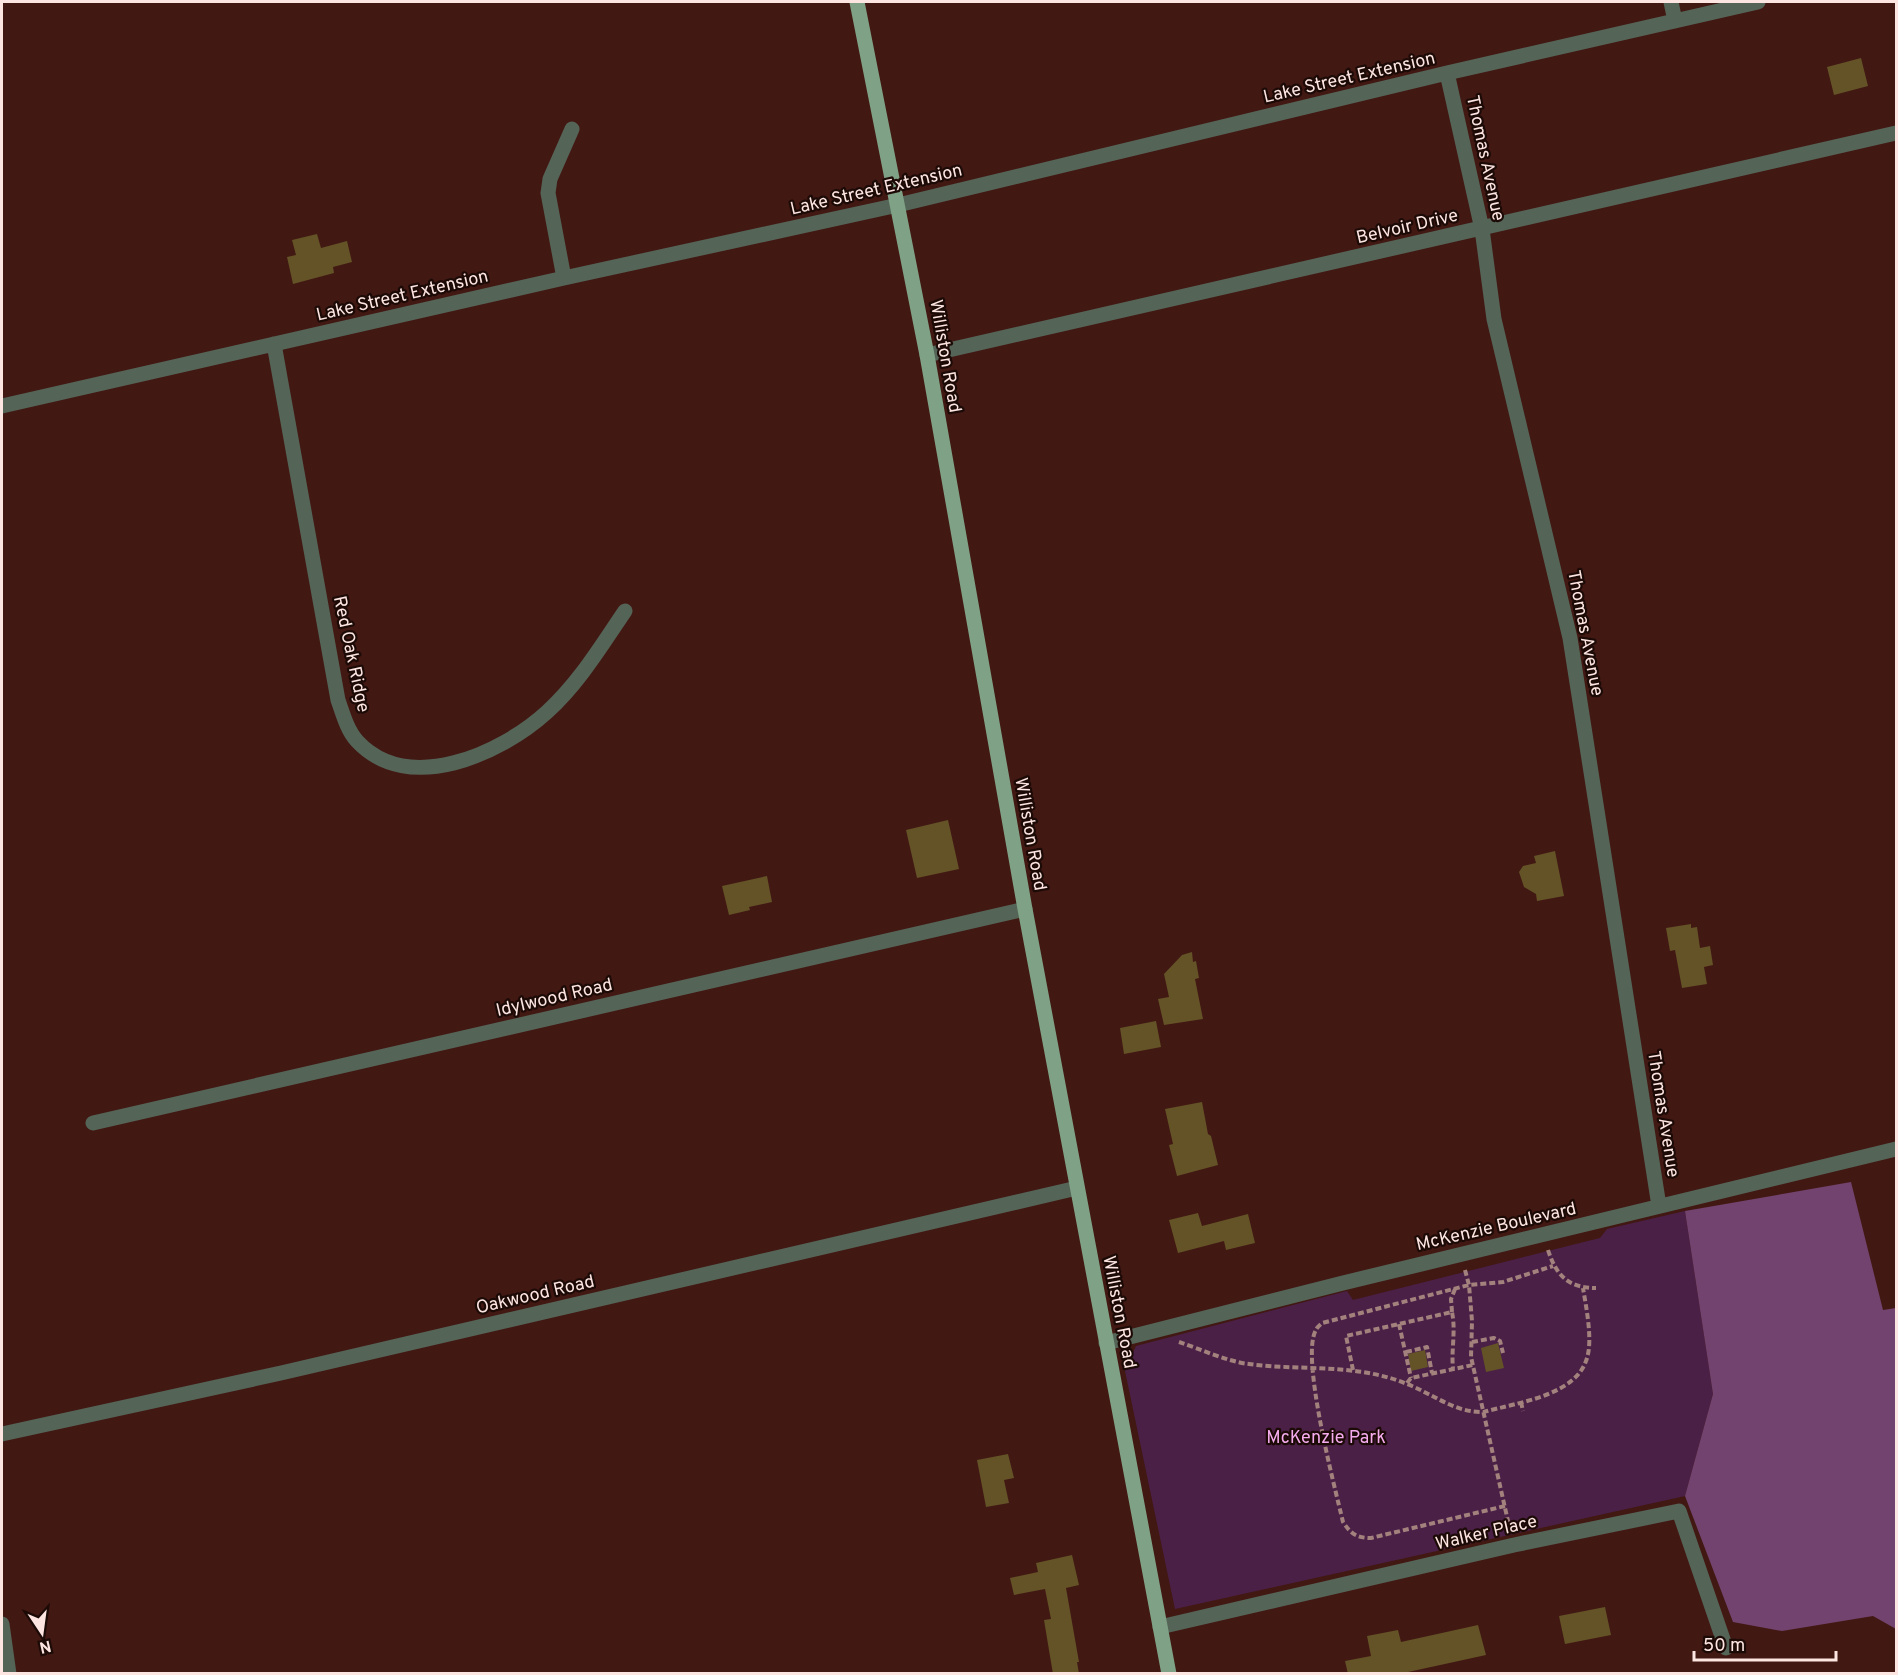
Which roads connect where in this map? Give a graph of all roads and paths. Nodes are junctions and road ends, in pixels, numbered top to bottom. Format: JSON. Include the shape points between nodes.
{"nodes":[{"id":1,"x":857,"y":2,"type":"edge"},
{"id":2,"x":1671,"y":2,"type":"edge"},
{"id":3,"x":1758,"y":2,"type":"edge"},
{"id":4,"x":1675,"y":21,"type":"junction"},
{"id":5,"x":1448,"y":73,"type":"junction"},
{"id":6,"x":572,"y":129,"type":"dead end"},
{"id":7,"x":1896,"y":133,"type":"edge"},
{"id":8,"x":898,"y":205,"type":"junction"},
{"id":9,"x":1482,"y":229,"type":"junction"},
{"id":10,"x":564,"y":278,"type":"junction"},
{"id":11,"x":274,"y":344,"type":"junction"},
{"id":12,"x":927,"y":355,"type":"junction"},
{"id":13,"x":2,"y":406,"type":"edge"},
{"id":14,"x":625,"y":611,"type":"dead end"},
{"id":15,"x":1024,"y":909,"type":"junction"},
{"id":16,"x":93,"y":1123,"type":"dead end"},
{"id":17,"x":1896,"y":1149,"type":"edge"},
{"id":18,"x":1077,"y":1188,"type":"junction"},
{"id":19,"x":1659,"y":1206,"type":"junction"},
{"id":20,"x":1543,"y":1234,"type":"junction"},
{"id":21,"x":1460,"y":1254,"type":"junction"},
{"id":22,"x":1553,"y":1266,"type":"junction"},
{"id":23,"x":1469,"y":1285,"type":"junction"},
{"id":24,"x":1455,"y":1288,"type":"junction"},
{"id":25,"x":1584,"y":1288,"type":"junction"},
{"id":26,"x":1596,"y":1288,"type":"dead end"},
{"id":27,"x":1452,"y":1312,"type":"junction"},
{"id":28,"x":1400,"y":1324,"type":"junction"},
{"id":29,"x":1174,"y":1340,"type":"dead end"},
{"id":30,"x":1472,"y":1342,"type":"junction"},
{"id":31,"x":1106,"y":1343,"type":"junction"},
{"id":32,"x":1406,"y":1352,"type":"junction"},
{"id":33,"x":1503,"y":1353,"type":"dead end"},
{"id":34,"x":1473,"y":1365,"type":"junction"},
{"id":35,"x":1313,"y":1367,"type":"junction"},
{"id":36,"x":1453,"y":1369,"type":"junction"},
{"id":37,"x":1353,"y":1370,"type":"junction"},
{"id":38,"x":1432,"y":1373,"type":"junction"},
{"id":39,"x":1412,"y":1378,"type":"junction"},
{"id":40,"x":1407,"y":1383,"type":"junction"},
{"id":41,"x":1521,"y":1402,"type":"junction"},
{"id":42,"x":1523,"y":1411,"type":"dead end"},
{"id":43,"x":1484,"y":1412,"type":"junction"},
{"id":44,"x":2,"y":1434,"type":"edge"},
{"id":45,"x":1504,"y":1506,"type":"junction"},
{"id":46,"x":1514,"y":1545,"type":"junction"},
{"id":47,"x":2,"y":1624,"type":"edge"},
{"id":48,"x":1160,"y":1627,"type":"junction"},
{"id":49,"x":1726,"y":1648,"type":"dead end"},
{"id":50,"x":9,"y":1674,"type":"edge"},
{"id":51,"x":1169,"y":1674,"type":"edge"}],
"edges":[{"from":1,"to":8,"type":"main road","name":"Williston Road"},
{"from":2,"to":4,"type":"street"},
{"from":3,"to":4,"type":"street","name":"Lake Street Extension"},
{"from":4,"to":5,"type":"street","name":"Lake Street Extension"},
{"from":5,"to":8,"type":"street","name":"Lake Street Extension"},
{"from":5,"to":9,"type":"street","name":"Thomas Avenue"},
{"from":6,"to":10,"type":"street","via":[[550,179],[548,193]]},
{"from":7,"to":9,"type":"street","name":"Belvoir Drive"},
{"from":8,"to":10,"type":"street","name":"Lake Street Extension"},
{"from":8,"to":12,"type":"main road","name":"Williston Road"},
{"from":9,"to":12,"type":"street","name":"Belvoir Drive"},
{"from":9,"to":19,"type":"street","name":"Thomas Avenue","via":[[1494,319],[1570,638]]},
{"from":10,"to":11,"type":"street","name":"Lake Street Extension"},
{"from":11,"to":13,"type":"street","name":"Lake Street Extension"},
{"from":11,"to":14,"type":"street","name":"Red Oak Ridge","via":[[338,700],[356,741],[374,755],[418,769],[478,755],[514,737],[546,713],[574,684]]},
{"from":12,"to":15,"type":"main road","name":"Williston Road"},
{"from":15,"to":16,"type":"street","name":"Idylwood Road"},
{"from":15,"to":18,"type":"main road","name":"Williston Road"},
{"from":17,"to":19,"type":"street","name":"McKenzie Boulevard"},
{"from":18,"to":31,"type":"main road","name":"Williston Road"},
{"from":18,"to":44,"type":"street","name":"Oakwood Road"},
{"from":19,"to":20,"type":"street","name":"McKenzie Boulevard"},
{"from":20,"to":21,"type":"street","name":"McKenzie Boulevard"},
{"from":20,"to":22,"type":"path"},
{"from":21,"to":23,"type":"path"},
{"from":21,"to":31,"type":"street","name":"McKenzie Boulevard"},
{"from":22,"to":23,"type":"path","via":[[1503,1282]]},
{"from":22,"to":25,"type":"path","via":[[1567,1281]]},
{"from":23,"to":24,"type":"path"},
{"from":23,"to":30,"type":"path"},
{"from":24,"to":27,"type":"path"},
{"from":24,"to":35,"type":"path","via":[[1322,1323],[1315,1330]]},
{"from":25,"to":26,"type":"path"},
{"from":25,"to":41,"type":"path","via":[[1588,1354],[1577,1378],[1555,1392]]},
{"from":27,"to":28,"type":"path"},
{"from":27,"to":36,"type":"path"},
{"from":28,"to":32,"type":"path"},
{"from":28,"to":37,"type":"path","via":[[1346,1336]]},
{"from":29,"to":35,"type":"path","via":[[1247,1364]]},
{"from":30,"to":33,"type":"path","via":[[1494,1338],[1500,1341]]},
{"from":30,"to":34,"type":"path"},
{"from":31,"to":48,"type":"main road","name":"Williston Road"},
{"from":32,"to":38,"type":"path","via":[[1427,1347]]},
{"from":32,"to":39,"type":"path"},
{"from":34,"to":36,"type":"path"},
{"from":34,"to":43,"type":"path"},
{"from":35,"to":37,"type":"path"},
{"from":35,"to":45,"type":"path","via":[[1320,1420],[1343,1522],[1349,1532],[1371,1538]]},
{"from":36,"to":38,"type":"path"},
{"from":37,"to":40,"type":"path"},
{"from":38,"to":39,"type":"path"},
{"from":39,"to":40,"type":"path"},
{"from":40,"to":43,"type":"path","via":[[1455,1408]]},
{"from":41,"to":42,"type":"path"},
{"from":41,"to":43,"type":"path"},
{"from":43,"to":45,"type":"path"},
{"from":45,"to":46,"type":"path"},
{"from":46,"to":48,"type":"street","name":"Walker Place"},
{"from":46,"to":49,"type":"street","name":"Walker Place","via":[[1679,1511]]},
{"from":47,"to":50,"type":"street"},
{"from":48,"to":51,"type":"main road","name":"Williston Road"}]}
